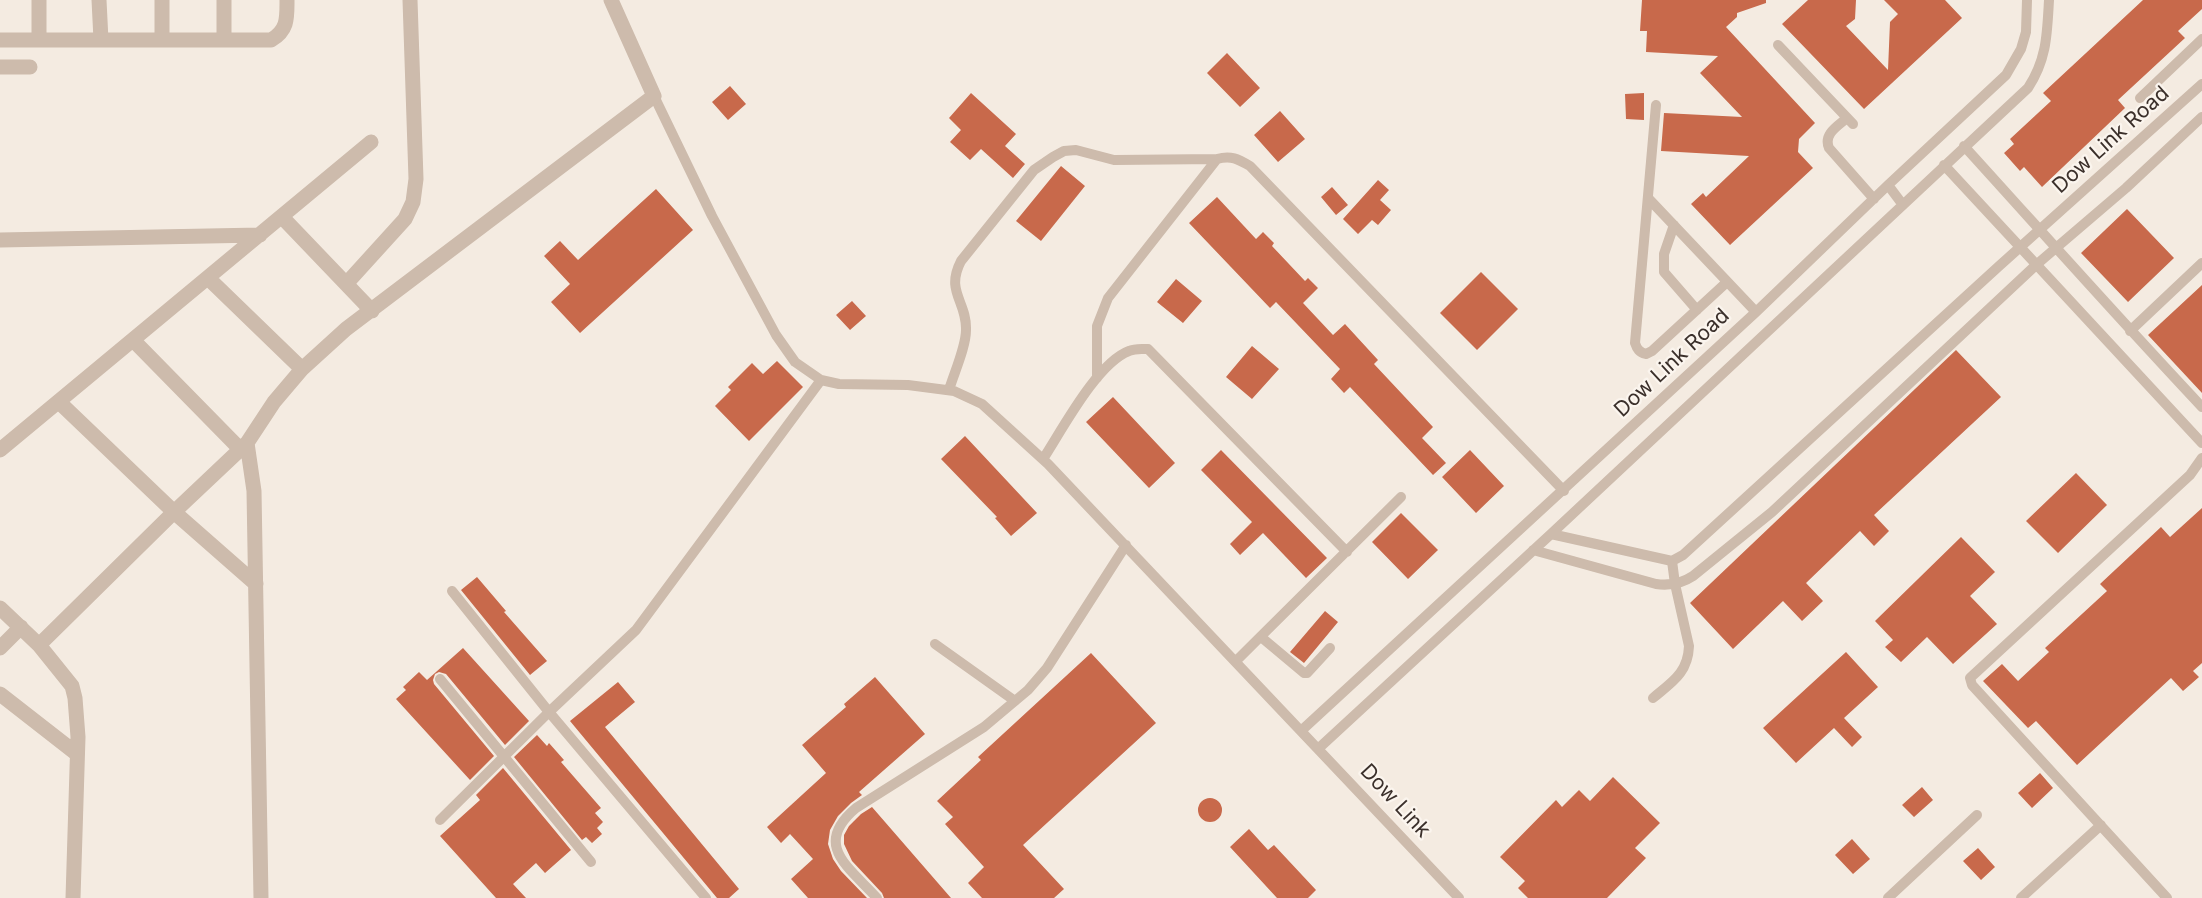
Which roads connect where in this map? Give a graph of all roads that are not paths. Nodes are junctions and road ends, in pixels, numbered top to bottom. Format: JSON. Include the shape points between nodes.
{"nodes":[{"id":1,"x":39,"y":0,"type":"edge"},
{"id":2,"x":99,"y":0,"type":"edge"},
{"id":3,"x":162,"y":0,"type":"edge"},
{"id":4,"x":224,"y":0,"type":"edge"},
{"id":5,"x":287,"y":0,"type":"edge"},
{"id":6,"x":410,"y":0,"type":"edge"},
{"id":7,"x":611,"y":0,"type":"edge"},
{"id":8,"x":2028,"y":0,"type":"edge"},
{"id":9,"x":2049,"y":0,"type":"edge"},
{"id":10,"x":162,"y":39,"type":"junction"},
{"id":11,"x":224,"y":39,"type":"junction"},
{"id":12,"x":2202,"y":39,"type":"edge"},
{"id":13,"x":0,"y":40,"type":"edge"},
{"id":14,"x":39,"y":40,"type":"junction"},
{"id":15,"x":101,"y":40,"type":"junction"},
{"id":16,"x":1778,"y":45,"type":"dead end"},
{"id":17,"x":0,"y":66,"type":"edge"},
{"id":18,"x":30,"y":67,"type":"dead end"},
{"id":19,"x":2202,"y":84,"type":"edge"},
{"id":20,"x":654,"y":96,"type":"junction"},
{"id":21,"x":2140,"y":98,"type":"dead end"},
{"id":22,"x":1656,"y":105,"type":"dead end"},
{"id":23,"x":2202,"y":117,"type":"edge"},
{"id":24,"x":371,"y":142,"type":"dead end"},
{"id":25,"x":1964,"y":146,"type":"junction"},
{"id":26,"x":1217,"y":159,"type":"junction"},
{"id":27,"x":1944,"y":165,"type":"junction"},
{"id":28,"x":1888,"y":185,"type":"junction"},
{"id":29,"x":1648,"y":198,"type":"junction"},
{"id":30,"x":1874,"y":199,"type":"junction"},
{"id":31,"x":1904,"y":205,"type":"junction"},
{"id":32,"x":282,"y":217,"type":"junction"},
{"id":33,"x":1674,"y":225,"type":"junction"},
{"id":34,"x":2040,"y":230,"type":"junction"},
{"id":35,"x":260,"y":236,"type":"junction"},
{"id":36,"x":0,"y":240,"type":"edge"},
{"id":37,"x":2020,"y":248,"type":"junction"},
{"id":38,"x":2058,"y":248,"type":"junction"},
{"id":39,"x":2202,"y":263,"type":"edge"},
{"id":40,"x":2036,"y":266,"type":"junction"},
{"id":41,"x":208,"y":278,"type":"junction"},
{"id":42,"x":1727,"y":282,"type":"junction"},
{"id":43,"x":346,"y":284,"type":"junction"},
{"id":44,"x":372,"y":310,"type":"junction"},
{"id":45,"x":1697,"y":310,"type":"junction"},
{"id":46,"x":1756,"y":312,"type":"junction"},
{"id":47,"x":2130,"y":331,"type":"junction"},
{"id":48,"x":133,"y":340,"type":"junction"},
{"id":49,"x":302,"y":369,"type":"junction"},
{"id":50,"x":1096,"y":378,"type":"junction"},
{"id":51,"x":820,"y":380,"type":"junction"},
{"id":52,"x":949,"y":390,"type":"junction"},
{"id":53,"x":59,"y":402,"type":"junction"},
{"id":54,"x":2202,"y":407,"type":"edge"},
{"id":55,"x":2202,"y":443,"type":"edge"},
{"id":56,"x":243,"y":446,"type":"junction"},
{"id":57,"x":0,"y":450,"type":"edge"},
{"id":58,"x":2202,"y":458,"type":"edge"},
{"id":59,"x":1042,"y":459,"type":"junction"},
{"id":60,"x":1563,"y":491,"type":"junction"},
{"id":61,"x":1401,"y":497,"type":"dead end"},
{"id":62,"x":174,"y":512,"type":"junction"},
{"id":63,"x":1551,"y":534,"type":"junction"},
{"id":64,"x":1126,"y":546,"type":"junction"},
{"id":65,"x":1533,"y":550,"type":"junction"},
{"id":66,"x":1347,"y":552,"type":"junction"},
{"id":67,"x":1672,"y":561,"type":"junction"},
{"id":68,"x":256,"y":584,"type":"junction"},
{"id":69,"x":1675,"y":584,"type":"junction"},
{"id":70,"x":452,"y":591,"type":"dead end"},
{"id":71,"x":0,"y":608,"type":"edge"},
{"id":72,"x":21,"y":627,"type":"junction"},
{"id":73,"x":1261,"y":637,"type":"junction"},
{"id":74,"x":934,"y":644,"type":"dead end"},
{"id":75,"x":39,"y":645,"type":"junction"},
{"id":76,"x":0,"y":648,"type":"edge"},
{"id":77,"x":1330,"y":648,"type":"dead end"},
{"id":78,"x":1236,"y":662,"type":"junction"},
{"id":79,"x":440,"y":679,"type":"dead end"},
{"id":80,"x":0,"y":694,"type":"edge"},
{"id":81,"x":1653,"y":698,"type":"dead end"},
{"id":82,"x":1015,"y":702,"type":"junction"},
{"id":83,"x":549,"y":712,"type":"junction"},
{"id":84,"x":1302,"y":730,"type":"junction"},
{"id":85,"x":1319,"y":748,"type":"junction"},
{"id":86,"x":77,"y":754,"type":"junction"},
{"id":87,"x":504,"y":757,"type":"junction"},
{"id":88,"x":1977,"y":815,"type":"dead end"},
{"id":89,"x":440,"y":819,"type":"dead end"},
{"id":90,"x":2101,"y":825,"type":"junction"},
{"id":91,"x":591,"y":862,"type":"dead end"},
{"id":92,"x":1453,"y":896,"type":"edge"},
{"id":93,"x":73,"y":898,"type":"edge"},
{"id":94,"x":261,"y":898,"type":"edge"},
{"id":95,"x":706,"y":898,"type":"edge"},
{"id":96,"x":877,"y":898,"type":"edge"},
{"id":97,"x":1888,"y":898,"type":"edge"},
{"id":98,"x":2021,"y":898,"type":"edge"},
{"id":99,"x":2167,"y":898,"type":"edge"}],
"edges":[{"from":1,"to":14,"type":"street"},
{"from":2,"to":15,"type":"street"},
{"from":3,"to":10,"type":"street"},
{"from":4,"to":11,"type":"street"},
{"from":5,"to":11,"type":"street","via":[[287,23],[271,40]]},
{"from":6,"to":43,"type":"street","via":[[416,179],[413,202],[405,219]]},
{"from":7,"to":20,"type":"street"},
{"from":8,"to":28,"type":"lane","name":"Dow Link Road","via":[[2021,50],[2006,75]]},
{"from":9,"to":25,"type":"lane","name":"Dow Link Road","via":[[2046,45],[2035,77],[2015,101]]},
{"from":10,"to":11,"type":"street"},
{"from":10,"to":15,"type":"street"},
{"from":12,"to":21,"type":"lane"},
{"from":13,"to":14,"type":"street"},
{"from":14,"to":15,"type":"street"},
{"from":16,"to":30,"type":"lane","via":[[1850,121],[1828,135],[1827,142]]},
{"from":17,"to":18,"type":"street"},
{"from":19,"to":34,"type":"lane","name":"Dow Link Road"},
{"from":20,"to":44,"type":"street"},
{"from":20,"to":51,"type":"lane","via":[[776,335],[795,362]]},
{"from":22,"to":29,"type":"lane"},
{"from":23,"to":38,"type":"lane"},
{"from":24,"to":32,"type":"street"},
{"from":25,"to":27,"type":"lane","name":"Dow Link Road"},
{"from":25,"to":34,"type":"lane"},
{"from":26,"to":50,"type":"lane","via":[[1108,298],[1097,326]]},
{"from":26,"to":52,"type":"lane","via":[[1114,160],[1076,150],[1064,151],[1034,170],[954,273],[966,330]]},
{"from":26,"to":60,"type":"lane","via":[[1237,158],[1250,166]]},
{"from":27,"to":31,"type":"lane","name":"Dow Link Road"},
{"from":27,"to":37,"type":"lane"},
{"from":28,"to":30,"type":"lane","name":"Dow Link Road"},
{"from":28,"to":31,"type":"lane"},
{"from":29,"to":33,"type":"lane"},
{"from":29,"to":45,"type":"lane","via":[[1636,347],[1646,354],[1652,351]]},
{"from":30,"to":46,"type":"lane","name":"Dow Link Road"},
{"from":31,"to":63,"type":"lane","name":"Dow Link Road"},
{"from":32,"to":35,"type":"street"},
{"from":32,"to":43,"type":"street"},
{"from":33,"to":42,"type":"lane"},
{"from":33,"to":45,"type":"lane","via":[[1664,254],[1664,272]]},
{"from":34,"to":37,"type":"lane","name":"Dow Link Road"},
{"from":34,"to":38,"type":"lane"},
{"from":35,"to":36,"type":"street"},
{"from":35,"to":41,"type":"street"},
{"from":37,"to":40,"type":"lane"},
{"from":37,"to":67,"type":"lane","name":"Dow Link Road"},
{"from":38,"to":40,"type":"lane"},
{"from":38,"to":47,"type":"lane"},
{"from":39,"to":47,"type":"lane"},
{"from":40,"to":55,"type":"lane"},
{"from":40,"to":69,"type":"lane","via":[[1772,512],[1693,576]]},
{"from":41,"to":48,"type":"street"},
{"from":41,"to":49,"type":"street"},
{"from":42,"to":45,"type":"lane"},
{"from":42,"to":46,"type":"lane"},
{"from":43,"to":44,"type":"street"},
{"from":44,"to":49,"type":"street"},
{"from":46,"to":60,"type":"lane","name":"Dow Link Road"},
{"from":47,"to":54,"type":"lane"},
{"from":48,"to":53,"type":"street"},
{"from":48,"to":56,"type":"street"},
{"from":49,"to":56,"type":"street"},
{"from":50,"to":59,"type":"lane"},
{"from":50,"to":66,"type":"lane","via":[[1116,358],[1131,350],[1148,349]]},
{"from":51,"to":52,"type":"lane","name":"Dow Link"},
{"from":51,"to":83,"type":"lane","via":[[636,630]]},
{"from":52,"to":59,"type":"lane","name":"Dow Link","via":[[981,404]]},
{"from":53,"to":57,"type":"street"},
{"from":53,"to":62,"type":"street"},
{"from":56,"to":62,"type":"street"},
{"from":56,"to":68,"type":"street","via":[[254,491]]},
{"from":58,"to":90,"type":"lane","via":[[2190,475],[1970,678],[1972,685]]},
{"from":59,"to":64,"type":"lane","name":"Dow Link"},
{"from":60,"to":84,"type":"lane","name":"Dow Link Road"},
{"from":61,"to":66,"type":"lane"},
{"from":62,"to":68,"type":"street"},
{"from":62,"to":75,"type":"street"},
{"from":63,"to":65,"type":"lane","name":"Dow Link Road"},
{"from":63,"to":67,"type":"lane"},
{"from":64,"to":78,"type":"lane","name":"Dow Link"},
{"from":64,"to":82,"type":"lane","via":[[1047,668]]},
{"from":65,"to":69,"type":"lane","via":[[1656,584]]},
{"from":65,"to":85,"type":"lane","name":"Dow Link Road"},
{"from":66,"to":73,"type":"lane"},
{"from":67,"to":69,"type":"lane"},
{"from":68,"to":94,"type":"street"},
{"from":69,"to":81,"type":"lane","via":[[1689,657],[1681,673]]},
{"from":70,"to":83,"type":"lane"},
{"from":71,"to":72,"type":"street"},
{"from":72,"to":75,"type":"street"},
{"from":72,"to":76,"type":"street"},
{"from":73,"to":77,"type":"lane","via":[[1304,673],[1311,671]]},
{"from":73,"to":78,"type":"lane"},
{"from":74,"to":82,"type":"lane"},
{"from":75,"to":86,"type":"street","via":[[72,686]]},
{"from":78,"to":84,"type":"lane","name":"Dow Link"},
{"from":79,"to":87,"type":"lane"},
{"from":80,"to":86,"type":"street"},
{"from":82,"to":96,"type":"lane","via":[[984,727],[845,817],[834,844]]},
{"from":83,"to":87,"type":"lane"},
{"from":83,"to":95,"type":"lane"},
{"from":84,"to":85,"type":"lane","name":"Dow Link"},
{"from":85,"to":92,"type":"lane","name":"Dow Link"},
{"from":86,"to":93,"type":"street"},
{"from":87,"to":89,"type":"lane"},
{"from":87,"to":91,"type":"lane"},
{"from":88,"to":97,"type":"lane"},
{"from":90,"to":98,"type":"lane"},
{"from":90,"to":99,"type":"lane"}]}
